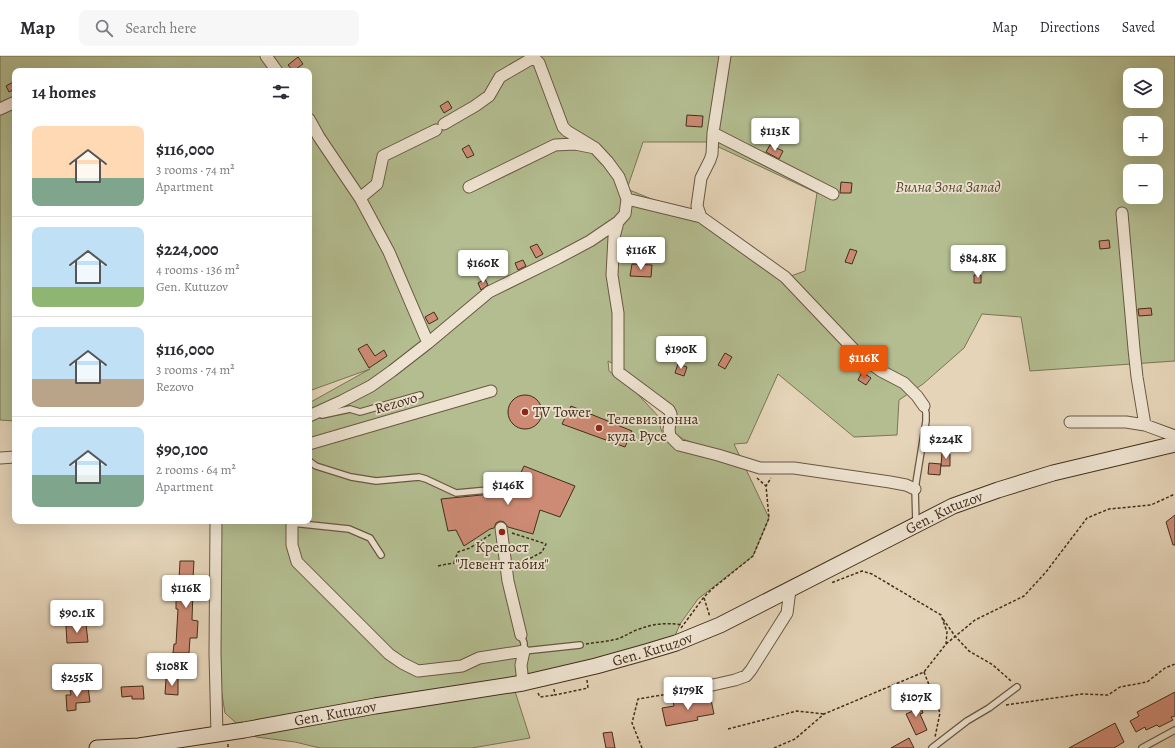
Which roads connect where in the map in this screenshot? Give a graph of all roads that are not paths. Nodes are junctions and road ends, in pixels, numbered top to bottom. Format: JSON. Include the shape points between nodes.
{"nodes":[{"id":1,"x":266,"y":56,"type":"edge"},
{"id":2,"x":725,"y":56,"type":"edge"},
{"id":3,"x":275,"y":68,"type":"edge"},
{"id":4,"x":12,"y":103,"type":"edge"},
{"id":5,"x":0,"y":109,"type":"edge"},
{"id":6,"x":312,"y":124,"type":"edge"},
{"id":7,"x":713,"y":133,"type":"junction"},
{"id":8,"x":595,"y":148,"type":"junction"},
{"id":9,"x":469,"y":187,"type":"dead end"},
{"id":10,"x":833,"y":194,"type":"dead end"},
{"id":11,"x":360,"y":198,"type":"junction"},
{"id":12,"x":627,"y":199,"type":"junction"},
{"id":13,"x":1122,"y":213,"type":"dead end"},
{"id":14,"x":701,"y":216,"type":"junction"},
{"id":15,"x":618,"y":222,"type":"junction"},
{"id":16,"x":428,"y":344,"type":"junction"},
{"id":17,"x":491,"y":391,"type":"dead end"},
{"id":18,"x":420,"y":395,"type":"dead end"},
{"id":19,"x":924,"y":406,"type":"joint"},
{"id":20,"x":312,"y":416,"type":"edge"},
{"id":21,"x":312,"y":416,"type":"edge"},
{"id":22,"x":1070,"y":422,"type":"dead end"},
{"id":23,"x":1146,"y":425,"type":"junction"},
{"id":24,"x":1175,"y":436,"type":"edge"},
{"id":25,"x":312,"y":443,"type":"edge"},
{"id":26,"x":1175,"y":444,"type":"edge"},
{"id":27,"x":12,"y":457,"type":"edge"},
{"id":28,"x":0,"y":458,"type":"edge"},
{"id":29,"x":312,"y":463,"type":"edge"},
{"id":30,"x":510,"y":488,"type":"dead end"},
{"id":31,"x":915,"y":489,"type":"junction"},
{"id":32,"x":216,"y":524,"type":"edge"},
{"id":33,"x":292,"y":524,"type":"edge"},
{"id":34,"x":308,"y":524,"type":"edge"},
{"id":35,"x":916,"y":525,"type":"junction"},
{"id":36,"x":501,"y":531,"type":"road end"},
{"id":37,"x":381,"y":555,"type":"dead end"},
{"id":38,"x":790,"y":590,"type":"junction"},
{"id":39,"x":521,"y":635,"type":"joint"},
{"id":40,"x":580,"y":645,"type":"road end"},
{"id":41,"x":524,"y":652,"type":"junction"},
{"id":42,"x":523,"y":683,"type":"junction"},
{"id":43,"x":1017,"y":687,"type":"road end"},
{"id":44,"x":677,"y":693,"type":"road end"},
{"id":45,"x":1175,"y":730,"type":"edge"},
{"id":46,"x":216,"y":734,"type":"junction"},
{"id":47,"x":933,"y":747,"type":"edge"},
{"id":48,"x":97,"y":748,"type":"edge"},
{"id":49,"x":1142,"y":748,"type":"edge"}],
"edges":[{"from":1,"to":3,"type":"street"},
{"from":2,"to":7,"type":"street"},
{"from":4,"to":5,"type":"street"},
{"from":6,"to":11,"type":"street"},
{"from":7,"to":10,"type":"street"},
{"from":7,"to":14,"type":"street","via":[[710,160],[701,178],[697,206]]},
{"from":8,"to":9,"type":"street","via":[[575,144],[555,145]]},
{"from":8,"to":11,"type":"street","via":[[563,127],[539,63],[531,59],[500,78],[489,96],[475,106],[383,156],[377,184]]},
{"from":8,"to":12,"type":"street","via":[[619,177]]},
{"from":11,"to":16,"type":"street","via":[[389,252]]},
{"from":12,"to":14,"type":"street"},
{"from":12,"to":15,"type":"street","via":[[625,214]]},
{"from":13,"to":23,"type":"street","via":[[1137,377]]},
{"from":14,"to":19,"type":"street","via":[[785,277],[860,356],[904,383],[918,396]]},
{"from":15,"to":16,"type":"street","via":[[590,241],[489,292]]},
{"from":15,"to":31,"type":"street","via":[[614,237],[612,275],[618,313],[618,372],[669,410],[672,440],[760,468],[794,468],[890,482]]},
{"from":16,"to":20,"type":"street","via":[[371,386]]},
{"from":17,"to":25,"type":"street","name":"Rezovo"},
{"from":18,"to":21,"type":"lane","via":[[360,412],[350,409]]},
{"from":19,"to":31,"type":"lane","via":[[926,421]]},
{"from":22,"to":23,"type":"street","via":[[1126,422]]},
{"from":23,"to":24,"type":"street"},
{"from":26,"to":35,"type":"street","name":"Gen. Kutuzov","via":[[1053,473],[998,490],[953,506]]},
{"from":27,"to":28,"type":"street"},
{"from":29,"to":30,"type":"lane","via":[[351,478],[376,481],[419,477],[456,493]]},
{"from":31,"to":35,"type":"lane"},
{"from":32,"to":46,"type":"street"},
{"from":33,"to":41,"type":"street","via":[[292,545],[297,562],[389,654],[402,663],[418,671],[462,666],[479,658]]},
{"from":34,"to":37,"type":"lane","via":[[349,529],[370,538]]},
{"from":35,"to":38,"type":"street","name":"Gen. Kutuzov"},
{"from":36,"to":39,"type":"street","via":[[507,576]]},
{"from":38,"to":42,"type":"street","name":"Gen. Kutuzov","via":[[676,643]]},
{"from":38,"to":44,"type":"street","via":[[787,613],[746,676]]},
{"from":39,"to":41,"type":"lane"},
{"from":40,"to":41,"type":"lane"},
{"from":41,"to":42,"type":"street","via":[[521,665]]},
{"from":42,"to":46,"type":"street","name":"Gen. Kutuzov"},
{"from":43,"to":47,"type":"lane"},
{"from":45,"to":49,"type":"lane"},
{"from":46,"to":48,"type":"street","name":"Gen. Kutuzov","via":[[139,746]]}]}
